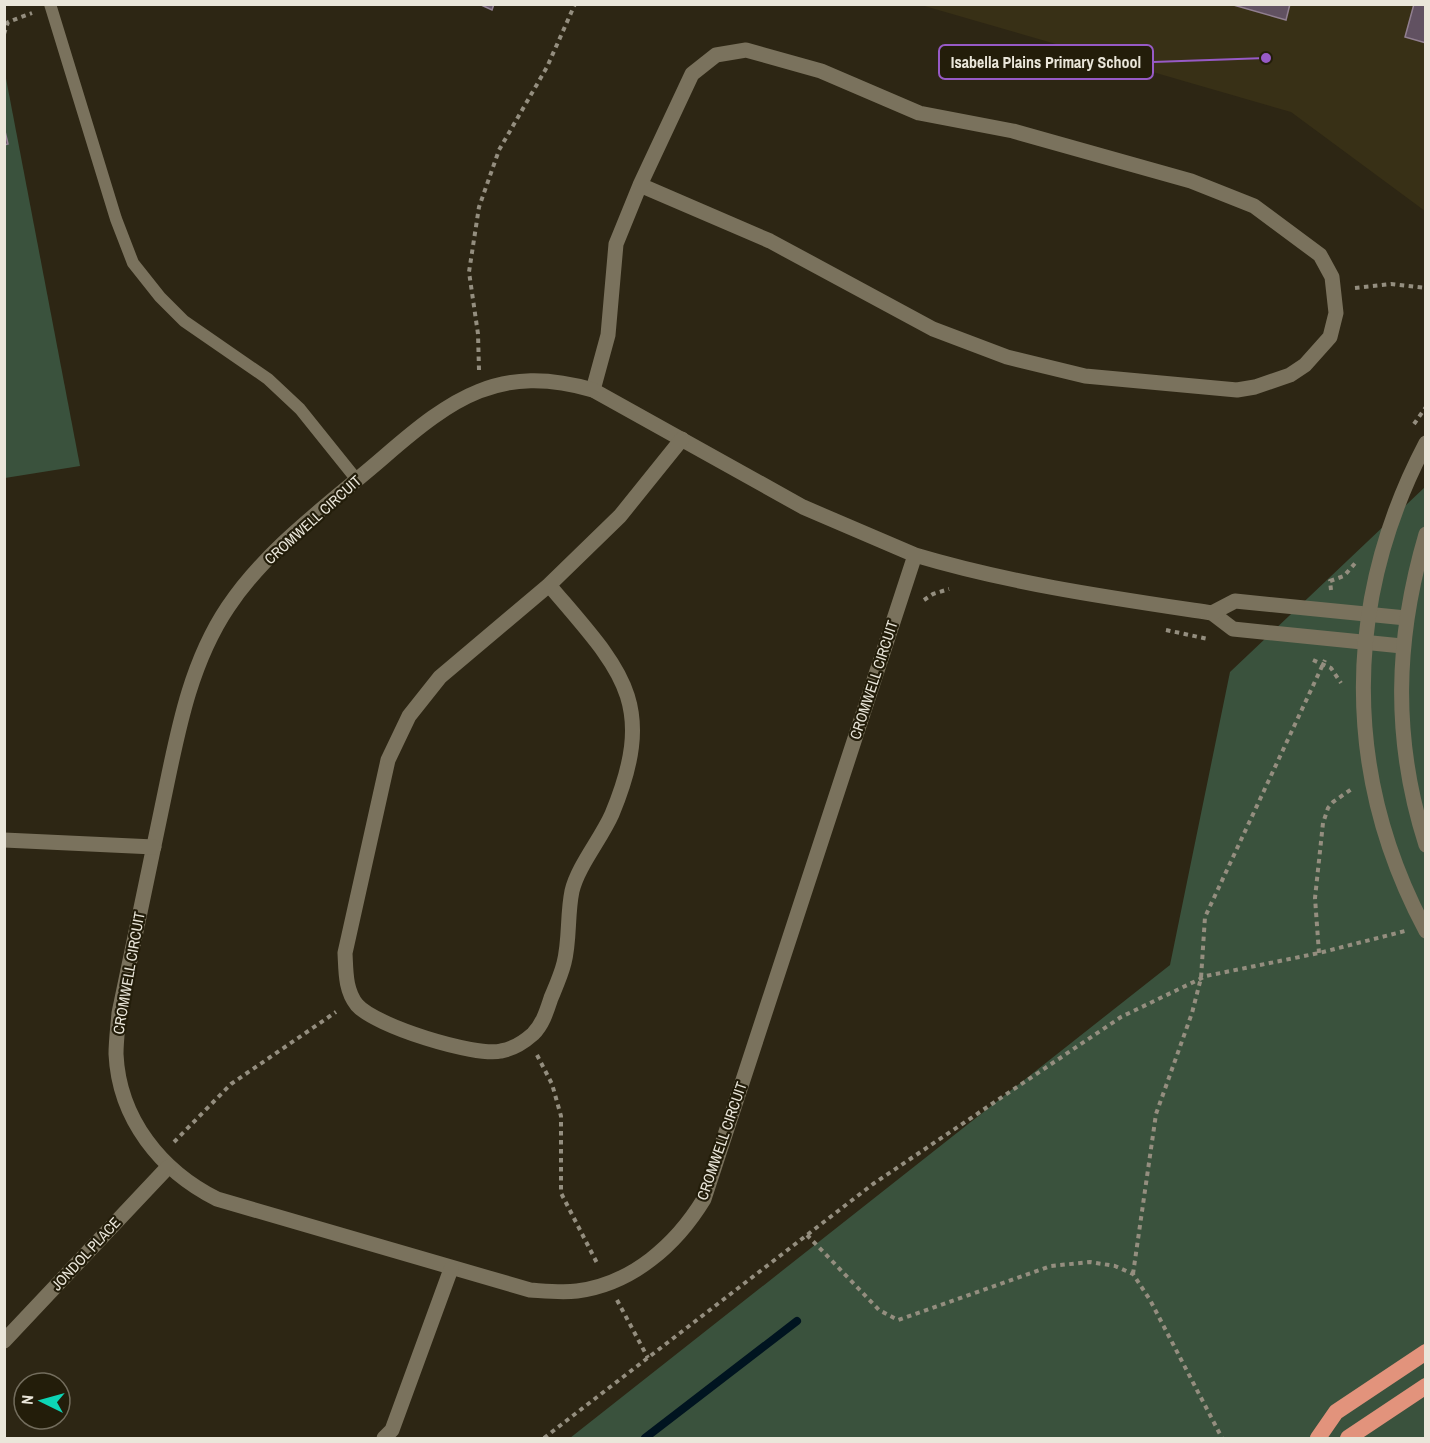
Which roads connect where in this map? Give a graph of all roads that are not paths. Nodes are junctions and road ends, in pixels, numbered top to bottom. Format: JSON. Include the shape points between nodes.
{"nodes":[{"id":1,"x":50,"y":5,"type":"edge"},
{"id":2,"x":640,"y":185,"type":"junction"},
{"id":3,"x":592,"y":390,"type":"junction"},
{"id":4,"x":682,"y":439,"type":"junction"},
{"id":5,"x":1425,"y":443,"type":"edge"},
{"id":6,"x":357,"y":480,"type":"junction"},
{"id":7,"x":1425,"y":534,"type":"edge"},
{"id":8,"x":915,"y":555,"type":"junction"},
{"id":9,"x":549,"y":585,"type":"junction"},
{"id":10,"x":1212,"y":613,"type":"junction"},
{"id":11,"x":1369,"y":614,"type":"junction"},
{"id":12,"x":1406,"y":618,"type":"junction"},
{"id":13,"x":1364,"y":642,"type":"junction"},
{"id":14,"x":1402,"y":646,"type":"junction"},
{"id":15,"x":4,"y":840,"type":"edge"},
{"id":16,"x":1425,"y":845,"type":"edge"},
{"id":17,"x":154,"y":847,"type":"junction"},
{"id":18,"x":1420,"y":926,"type":"edge"},
{"id":19,"x":168,"y":1167,"type":"junction"},
{"id":20,"x":452,"y":1269,"type":"junction"},
{"id":21,"x":4,"y":1341,"type":"edge"},
{"id":22,"x":1425,"y":1352,"type":"edge"},
{"id":23,"x":1425,"y":1386,"type":"edge"},
{"id":24,"x":384,"y":1438,"type":"edge"},
{"id":25,"x":1318,"y":1438,"type":"edge"},
{"id":26,"x":1348,"y":1438,"type":"edge"}],
"edges":[{"from":1,"to":6,"type":"lane","via":[[133,263],[184,321],[268,379],[300,409]]},
{"from":2,"to":2,"type":"street","via":[[770,242],[933,329],[1007,357],[1085,376],[1237,390],[1255,387],[1290,375],[1305,364],[1330,337],[1336,313],[1332,277],[1320,255],[1254,206],[1234,196],[1013,131],[919,113],[821,71],[746,50],[716,55],[692,74]]},
{"from":2,"to":3,"type":"street","via":[[616,244],[608,335]]},
{"from":3,"to":4,"type":"street","name":"CROMWELL CIRCUIT"},
{"from":3,"to":6,"type":"street","name":"CROMWELL CIRCUIT","via":[[528,380],[506,382],[465,396],[428,419]]},
{"from":4,"to":8,"type":"street","name":"CROMWELL CIRCUIT","via":[[803,507]]},
{"from":4,"to":9,"type":"street","via":[[620,516]]},
{"from":5,"to":11,"type":"street","via":[[1390,520]]},
{"from":6,"to":17,"type":"street","name":"CROMWELL CIRCUIT","via":[[267,558],[228,607],[198,662],[180,722]]},
{"from":7,"to":12,"type":"street"},
{"from":8,"to":10,"type":"street","name":"CROMWELL CIRCUIT","via":[[1040,586]]},
{"from":8,"to":20,"type":"street","name":"CROMWELL CIRCUIT","via":[[704,1199],[692,1219],[661,1253],[622,1278],[577,1291],[530,1290]]},
{"from":9,"to":9,"type":"street","via":[[611,658],[621,676],[633,715],[632,755],[611,815],[572,890],[564,963],[545,1017],[519,1045],[482,1052],[372,1018],[354,1000],[347,985],[345,953],[388,760],[409,716],[440,677]]},
{"from":10,"to":11,"type":"street","via":[[1235,601]]},
{"from":10,"to":13,"type":"street","name":"CROMWELL CIRCUIT","via":[[1233,629]]},
{"from":11,"to":12,"type":"street"},
{"from":11,"to":13,"type":"street"},
{"from":12,"to":14,"type":"street"},
{"from":13,"to":14,"type":"street","name":"CROMWELL CIRCUIT"},
{"from":13,"to":18,"type":"street","via":[[1364,725],[1370,775],[1382,826]]},
{"from":14,"to":16,"type":"street","via":[[1401,729],[1411,796]]},
{"from":15,"to":17,"type":"street"},
{"from":17,"to":19,"type":"street","name":"CROMWELL CIRCUIT","via":[[119,1012],[116,1055],[131,1116]]},
{"from":19,"to":20,"type":"street","name":"CROMWELL CIRCUIT","via":[[217,1199]]},
{"from":19,"to":21,"type":"street","name":"JONDOL PLACE"},
{"from":20,"to":24,"type":"street","via":[[392,1430]]},
{"from":22,"to":25,"type":"highway","via":[[1336,1412]]},
{"from":23,"to":26,"type":"highway"}]}
